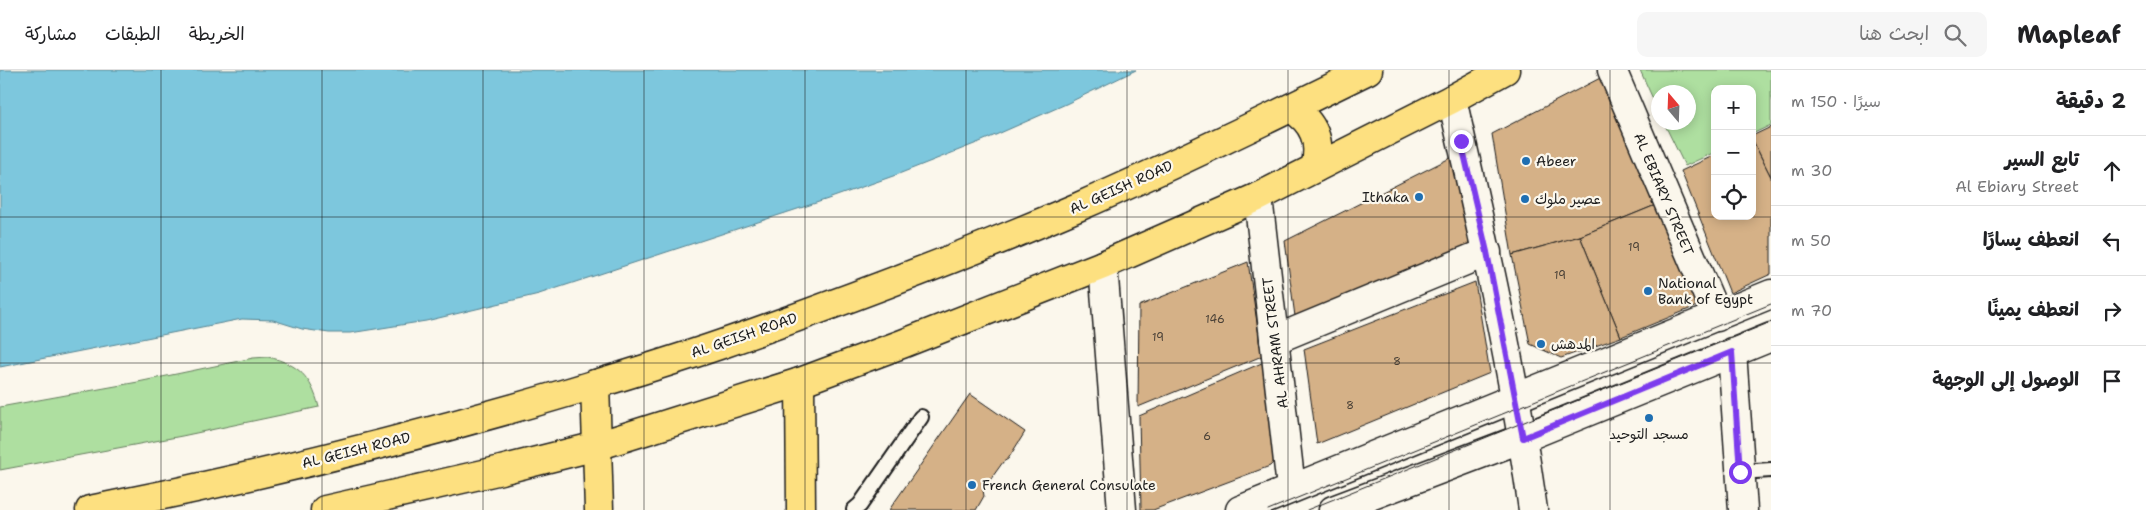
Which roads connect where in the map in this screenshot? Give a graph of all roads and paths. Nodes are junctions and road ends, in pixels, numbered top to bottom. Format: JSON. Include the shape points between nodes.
{"nodes":[{"id":1,"x":1368,"y":70,"type":"edge"},
{"id":2,"x":1505,"y":70,"type":"edge"},
{"id":3,"x":1612,"y":70,"type":"edge"},
{"id":4,"x":1452,"y":99,"type":"junction"},
{"id":5,"x":1291,"y":108,"type":"junction"},
{"id":6,"x":1315,"y":168,"type":"junction"},
{"id":7,"x":1258,"y":197,"type":"junction"},
{"id":8,"x":1487,"y":252,"type":"junction"},
{"id":9,"x":1103,"y":265,"type":"junction"},
{"id":10,"x":1771,"y":294,"type":"edge"},
{"id":11,"x":1717,"y":317,"type":"junction"},
{"id":12,"x":1771,"y":337,"type":"edge"},
{"id":13,"x":1274,"y":340,"type":"junction"},
{"id":14,"x":1732,"y":352,"type":"junction"},
{"id":15,"x":800,"y":382,"type":"junction"},
{"id":16,"x":596,"y":384,"type":"junction"},
{"id":17,"x":1515,"y":397,"type":"junction"},
{"id":18,"x":921,"y":417,"type":"dead end"},
{"id":19,"x":1523,"y":438,"type":"junction"},
{"id":20,"x":597,"y":446,"type":"junction"},
{"id":21,"x":1771,"y":470,"type":"edge"},
{"id":22,"x":1740,"y":472,"type":"junction"},
{"id":23,"x":1292,"y":488,"type":"junction"},
{"id":24,"x":90,"y":510,"type":"edge"},
{"id":25,"x":325,"y":510,"type":"edge"},
{"id":26,"x":599,"y":510,"type":"edge"},
{"id":27,"x":801,"y":510,"type":"edge"},
{"id":28,"x":854,"y":510,"type":"edge"},
{"id":29,"x":1122,"y":510,"type":"edge"},
{"id":30,"x":1240,"y":510,"type":"edge"},
{"id":31,"x":1333,"y":510,"type":"edge"},
{"id":32,"x":1533,"y":510,"type":"edge"},
{"id":33,"x":1743,"y":510,"type":"edge"}],
"edges":[{"from":1,"to":5,"type":"main road","name":"AL GEISH ROAD"},
{"from":2,"to":4,"type":"main road"},
{"from":3,"to":11,"type":"street","name":"AL EBIARY STREET"},
{"from":4,"to":6,"type":"main road"},
{"from":4,"to":8,"type":"street"},
{"from":5,"to":6,"type":"main road","via":[[1305,118],[1315,133],[1318,150]]},
{"from":5,"to":16,"type":"main road","name":"AL GEISH ROAD","via":[[1079,206],[960,256],[718,346]]},
{"from":6,"to":7,"type":"main road"},
{"from":7,"to":9,"type":"main road"},
{"from":7,"to":13,"type":"street","name":"AL AHRAM STREET"},
{"from":8,"to":13,"type":"street"},
{"from":8,"to":17,"type":"street"},
{"from":9,"to":15,"type":"main road"},
{"from":9,"to":29,"type":"street"},
{"from":10,"to":11,"type":"street"},
{"from":11,"to":17,"type":"street"},
{"from":12,"to":14,"type":"street"},
{"from":13,"to":23,"type":"street","name":"AL AHRAM STREET"},
{"from":14,"to":19,"type":"street"},
{"from":14,"to":22,"type":"street"},
{"from":15,"to":20,"type":"main road"},
{"from":15,"to":27,"type":"main road"},
{"from":16,"to":20,"type":"main road"},
{"from":16,"to":24,"type":"main road","name":"AL GEISH ROAD","via":[[366,448]]},
{"from":17,"to":19,"type":"street"},
{"from":17,"to":23,"type":"street"},
{"from":18,"to":28,"type":"lane","via":[[860,506]]},
{"from":19,"to":31,"type":"street"},
{"from":19,"to":32,"type":"street"},
{"from":20,"to":25,"type":"main road"},
{"from":20,"to":26,"type":"main road"},
{"from":21,"to":22,"type":"lane"},
{"from":22,"to":33,"type":"street"},
{"from":23,"to":30,"type":"street"}]}
